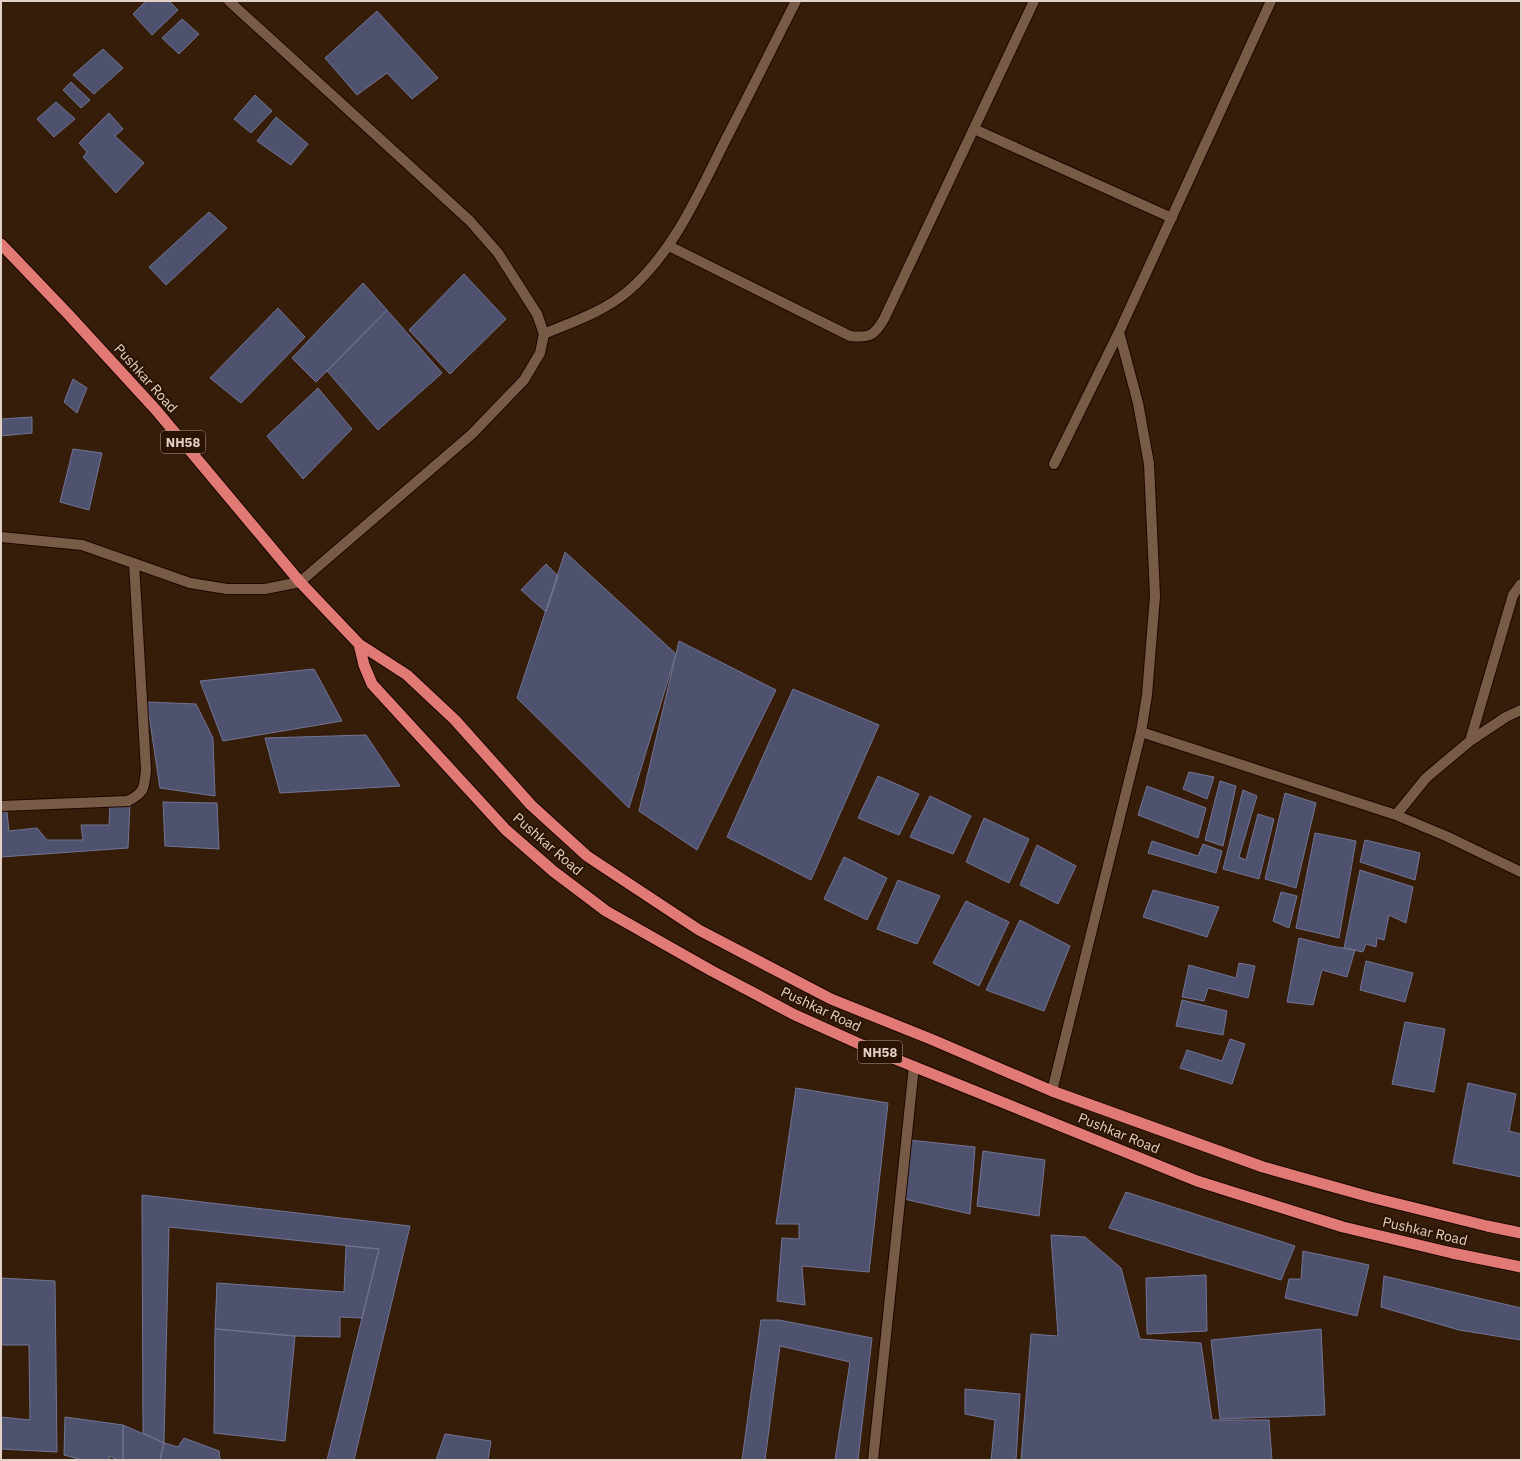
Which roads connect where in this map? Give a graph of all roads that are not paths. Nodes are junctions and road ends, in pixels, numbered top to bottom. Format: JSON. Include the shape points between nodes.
{"nodes":[{"id":1,"x":229,"y":1,"type":"edge"},
{"id":2,"x":796,"y":1,"type":"edge"},
{"id":3,"x":1034,"y":1,"type":"edge"},
{"id":4,"x":1271,"y":1,"type":"edge"},
{"id":5,"x":974,"y":129,"type":"junction"},
{"id":6,"x":1172,"y":218,"type":"junction"},
{"id":7,"x":1,"y":244,"type":"edge"},
{"id":8,"x":669,"y":246,"type":"junction"},
{"id":9,"x":1119,"y":332,"type":"junction"},
{"id":10,"x":544,"y":334,"type":"junction"},
{"id":11,"x":1054,"y":464,"type":"dead end"},
{"id":12,"x":1,"y":537,"type":"edge"},
{"id":13,"x":134,"y":563,"type":"junction"},
{"id":14,"x":300,"y":582,"type":"junction"},
{"id":15,"x":1521,"y":584,"type":"edge"},
{"id":16,"x":359,"y":644,"type":"junction"},
{"id":17,"x":1521,"y":710,"type":"edge"},
{"id":18,"x":1141,"y":732,"type":"junction"},
{"id":19,"x":1470,"y":741,"type":"junction"},
{"id":20,"x":1,"y":806,"type":"edge"},
{"id":21,"x":1396,"y":815,"type":"junction"},
{"id":22,"x":1521,"y":872,"type":"edge"},
{"id":23,"x":914,"y":1066,"type":"junction"},
{"id":24,"x":1052,"y":1091,"type":"junction"},
{"id":25,"x":1521,"y":1233,"type":"edge"},
{"id":26,"x":1521,"y":1268,"type":"edge"},
{"id":27,"x":873,"y":1460,"type":"edge"}],
"edges":[{"from":1,"to":10,"type":"street","via":[[470,221],[498,253],[537,314]]},
{"from":2,"to":8,"type":"street"},
{"from":3,"to":5,"type":"street"},
{"from":4,"to":6,"type":"street"},
{"from":5,"to":6,"type":"street"},
{"from":5,"to":8,"type":"street","via":[[884,319],[876,332],[863,337],[850,336]]},
{"from":6,"to":9,"type":"street"},
{"from":7,"to":14,"type":"highway","name":"Pushkar Road","number":"NH58","via":[[156,410]]},
{"from":8,"to":10,"type":"street","via":[[649,272],[604,309]]},
{"from":9,"to":11,"type":"street"},
{"from":9,"to":18,"type":"street","via":[[1138,403],[1149,464],[1155,596],[1147,695]]},
{"from":10,"to":14,"type":"street","via":[[540,352],[524,380],[472,434]]},
{"from":12,"to":13,"type":"street","via":[[82,545]]},
{"from":13,"to":14,"type":"street","via":[[190,584],[227,589],[265,589]]},
{"from":13,"to":20,"type":"street","via":[[146,770],[144,788],[139,796],[128,800]]},
{"from":14,"to":16,"type":"highway","name":"Pushkar Road","number":"NH58"},
{"from":15,"to":19,"type":"street","via":[[1513,595]]},
{"from":16,"to":23,"type":"highway","name":"Pushkar Road","number":"NH58","via":[[372,684],[506,830],[553,871],[606,911],[712,971],[795,1015]]},
{"from":16,"to":24,"type":"highway","name":"Pushkar Road","number":"NH58","via":[[407,675],[455,720],[531,804],[587,856],[699,930],[831,999]]},
{"from":17,"to":19,"type":"street"},
{"from":18,"to":21,"type":"street"},
{"from":18,"to":24,"type":"street"},
{"from":19,"to":21,"type":"street","via":[[1426,778]]},
{"from":21,"to":22,"type":"street"},
{"from":23,"to":26,"type":"highway","name":"Pushkar Road","number":"NH58","via":[[1197,1180],[1343,1227]]},
{"from":23,"to":27,"type":"street"},
{"from":24,"to":25,"type":"highway","name":"Pushkar Road","number":"NH58","via":[[1263,1167],[1370,1197]]}]}
